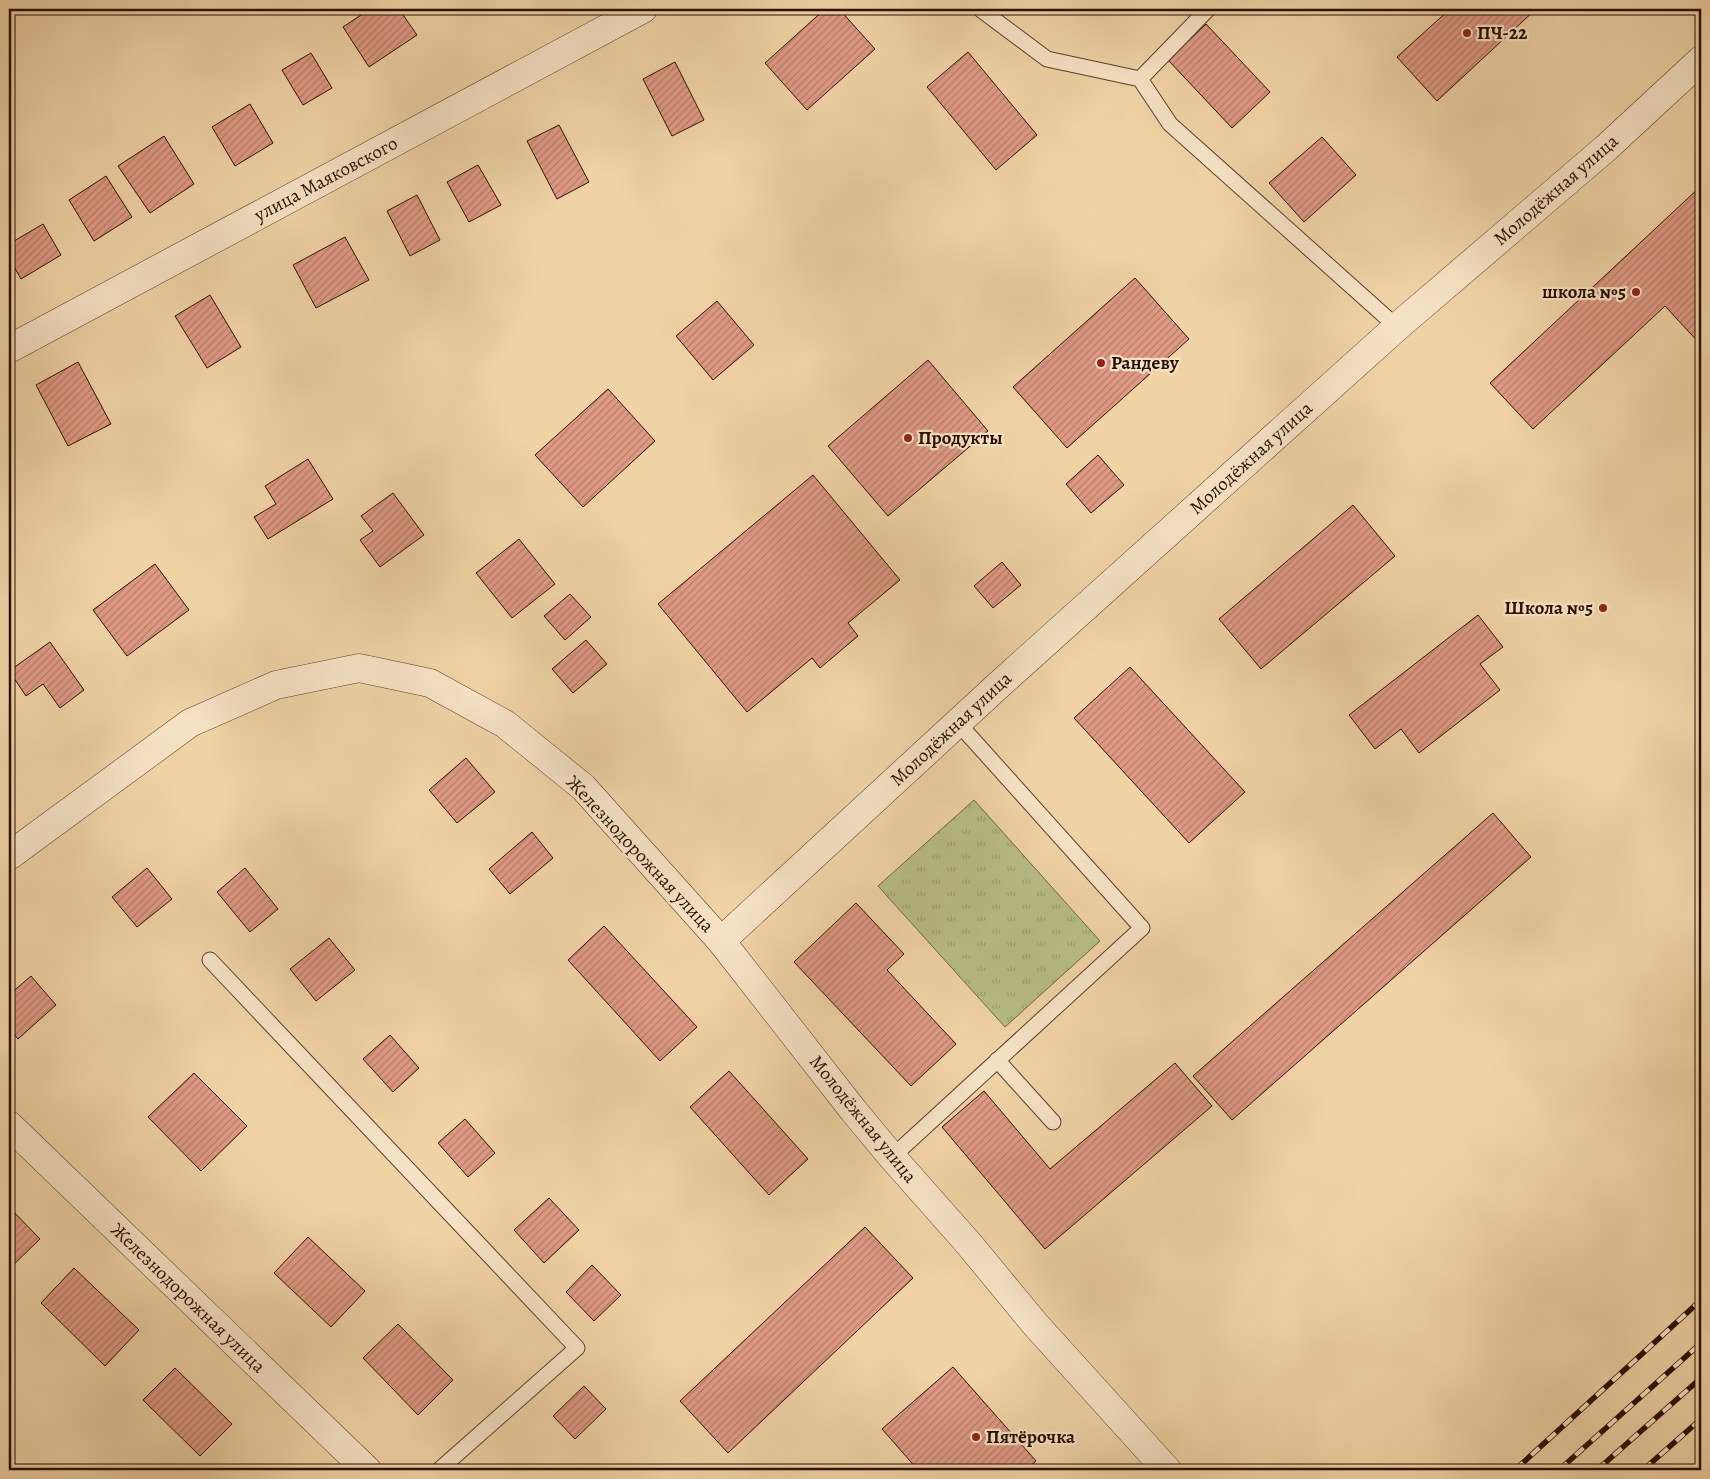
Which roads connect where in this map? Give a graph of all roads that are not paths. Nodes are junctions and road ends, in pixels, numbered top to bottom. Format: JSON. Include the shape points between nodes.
{"nodes":[{"id":1,"x":642,"y":9,"type":"edge"},
{"id":2,"x":980,"y":9,"type":"edge"},
{"id":3,"x":1208,"y":9,"type":"edge"},
{"id":4,"x":1701,"y":60,"type":"edge"},
{"id":5,"x":1140,"y":80,"type":"junction"},
{"id":6,"x":1396,"y":327,"type":"junction"},
{"id":7,"x":9,"y":349,"type":"edge"},
{"id":8,"x":958,"y":723,"type":"junction"},
{"id":9,"x":9,"y":856,"type":"edge"},
{"id":10,"x":721,"y":941,"type":"junction"},
{"id":11,"x":210,"y":960,"type":"dead end"},
{"id":12,"x":997,"y":1060,"type":"junction"},
{"id":13,"x":1053,"y":1122,"type":"dead end"},
{"id":14,"x":9,"y":1125,"type":"edge"},
{"id":15,"x":892,"y":1156,"type":"junction"},
{"id":16,"x":367,"y":1470,"type":"edge"},
{"id":17,"x":439,"y":1470,"type":"edge"},
{"id":18,"x":1167,"y":1470,"type":"edge"}],
"edges":[{"from":1,"to":7,"type":"street","name":"улица Маяковского"},
{"from":2,"to":5,"type":"lane","via":[[1047,59]]},
{"from":3,"to":5,"type":"lane"},
{"from":4,"to":6,"type":"street","name":"Молодёжная улица","via":[[1606,148]]},
{"from":5,"to":6,"type":"lane","via":[[1170,124]]},
{"from":6,"to":8,"type":"street","name":"Молодёжная улица"},
{"from":8,"to":10,"type":"street","name":"Молодёжная улица"},
{"from":8,"to":12,"type":"lane","via":[[1142,928]]},
{"from":9,"to":10,"type":"street","name":"Железнодорожная улица","via":[[190,723],[276,685],[359,668],[430,683],[505,724],[583,787]]},
{"from":10,"to":15,"type":"street","name":"Молодёжная улица"},
{"from":11,"to":17,"type":"lane","via":[[577,1348]]},
{"from":12,"to":13,"type":"lane"},
{"from":12,"to":15,"type":"lane"},
{"from":14,"to":16,"type":"street","name":"Железнодорожная улица"},
{"from":15,"to":18,"type":"street","name":"Молодёжная улица","via":[[1035,1324]]}]}
